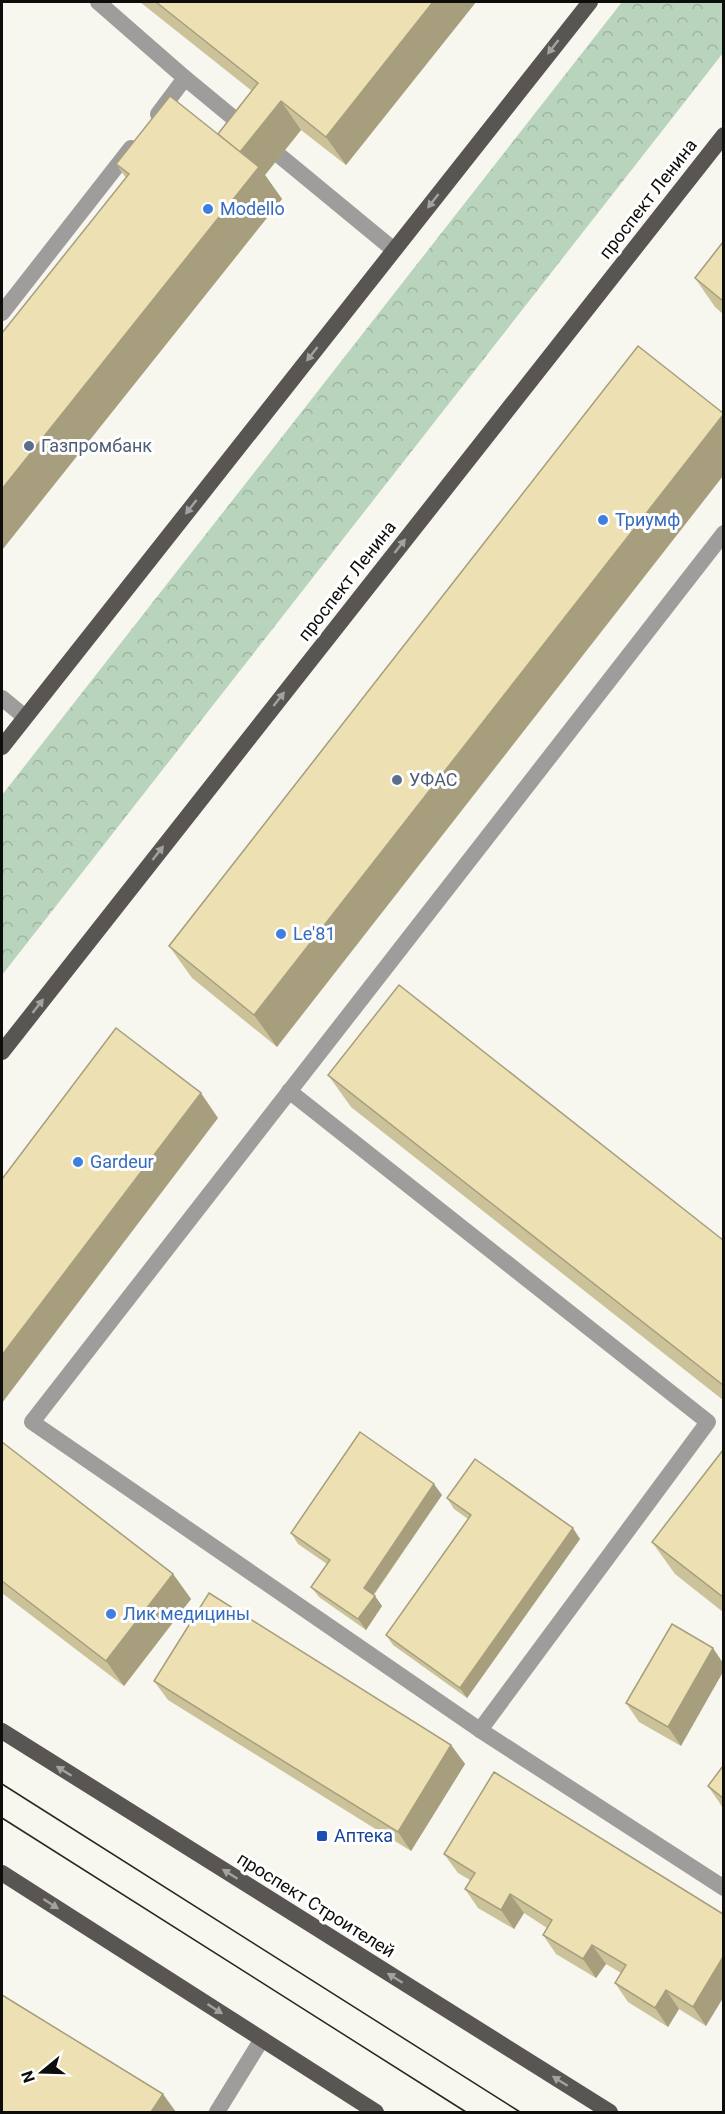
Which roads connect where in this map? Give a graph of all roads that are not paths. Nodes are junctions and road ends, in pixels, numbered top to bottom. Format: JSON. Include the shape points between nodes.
{"nodes":[{"id":1,"x":98,"y":2,"type":"edge"},
{"id":2,"x":590,"y":2,"type":"edge"},
{"id":3,"x":185,"y":78,"type":"junction"},
{"id":4,"x":723,"y":135,"type":"edge"},
{"id":5,"x":258,"y":138,"type":"edge"},
{"id":6,"x":280,"y":156,"type":"dead end"},
{"id":7,"x":394,"y":250,"type":"junction"},
{"id":8,"x":2,"y":313,"type":"edge"},
{"id":9,"x":723,"y":533,"type":"edge"},
{"id":10,"x":717,"y":554,"type":"edge"},
{"id":11,"x":2,"y":698,"type":"edge"},
{"id":12,"x":25,"y":717,"type":"junction"},
{"id":13,"x":2,"y":747,"type":"edge"},
{"id":14,"x":2,"y":1052,"type":"edge"},
{"id":15,"x":289,"y":1091,"type":"junction"},
{"id":16,"x":480,"y":1730,"type":"junction"},
{"id":17,"x":2,"y":1731,"type":"edge"},
{"id":18,"x":2,"y":1873,"type":"edge"},
{"id":19,"x":723,"y":1888,"type":"edge"},
{"id":20,"x":261,"y":2039,"type":"junction"},
{"id":21,"x":216,"y":2112,"type":"edge"},
{"id":22,"x":376,"y":2112,"type":"edge"},
{"id":23,"x":610,"y":2112,"type":"edge"}],
"edges":[{"from":1,"to":3,"type":"lane"},
{"from":2,"to":7,"type":"main road","one_way":true},
{"from":3,"to":5,"type":"lane"},
{"from":3,"to":8,"type":"lane"},
{"from":14,"to":4,"type":"main road","name":"проспект Ленина","one_way":true},
{"from":6,"to":7,"type":"lane"},
{"from":7,"to":12,"type":"main road","one_way":true},
{"from":9,"to":10,"type":"lane"},
{"from":10,"to":15,"type":"lane"},
{"from":11,"to":12,"type":"lane"},
{"from":12,"to":13,"type":"main road"},
{"from":15,"to":16,"type":"lane","via":[[708,1422]]},
{"from":15,"to":16,"type":"lane","via":[[32,1422]]},
{"from":16,"to":19,"type":"lane"},
{"from":23,"to":17,"type":"main road","name":"проспект Строителей","one_way":true},
{"from":18,"to":20,"type":"main road","one_way":true},
{"from":20,"to":21,"type":"lane"},
{"from":20,"to":22,"type":"main road"}]}
